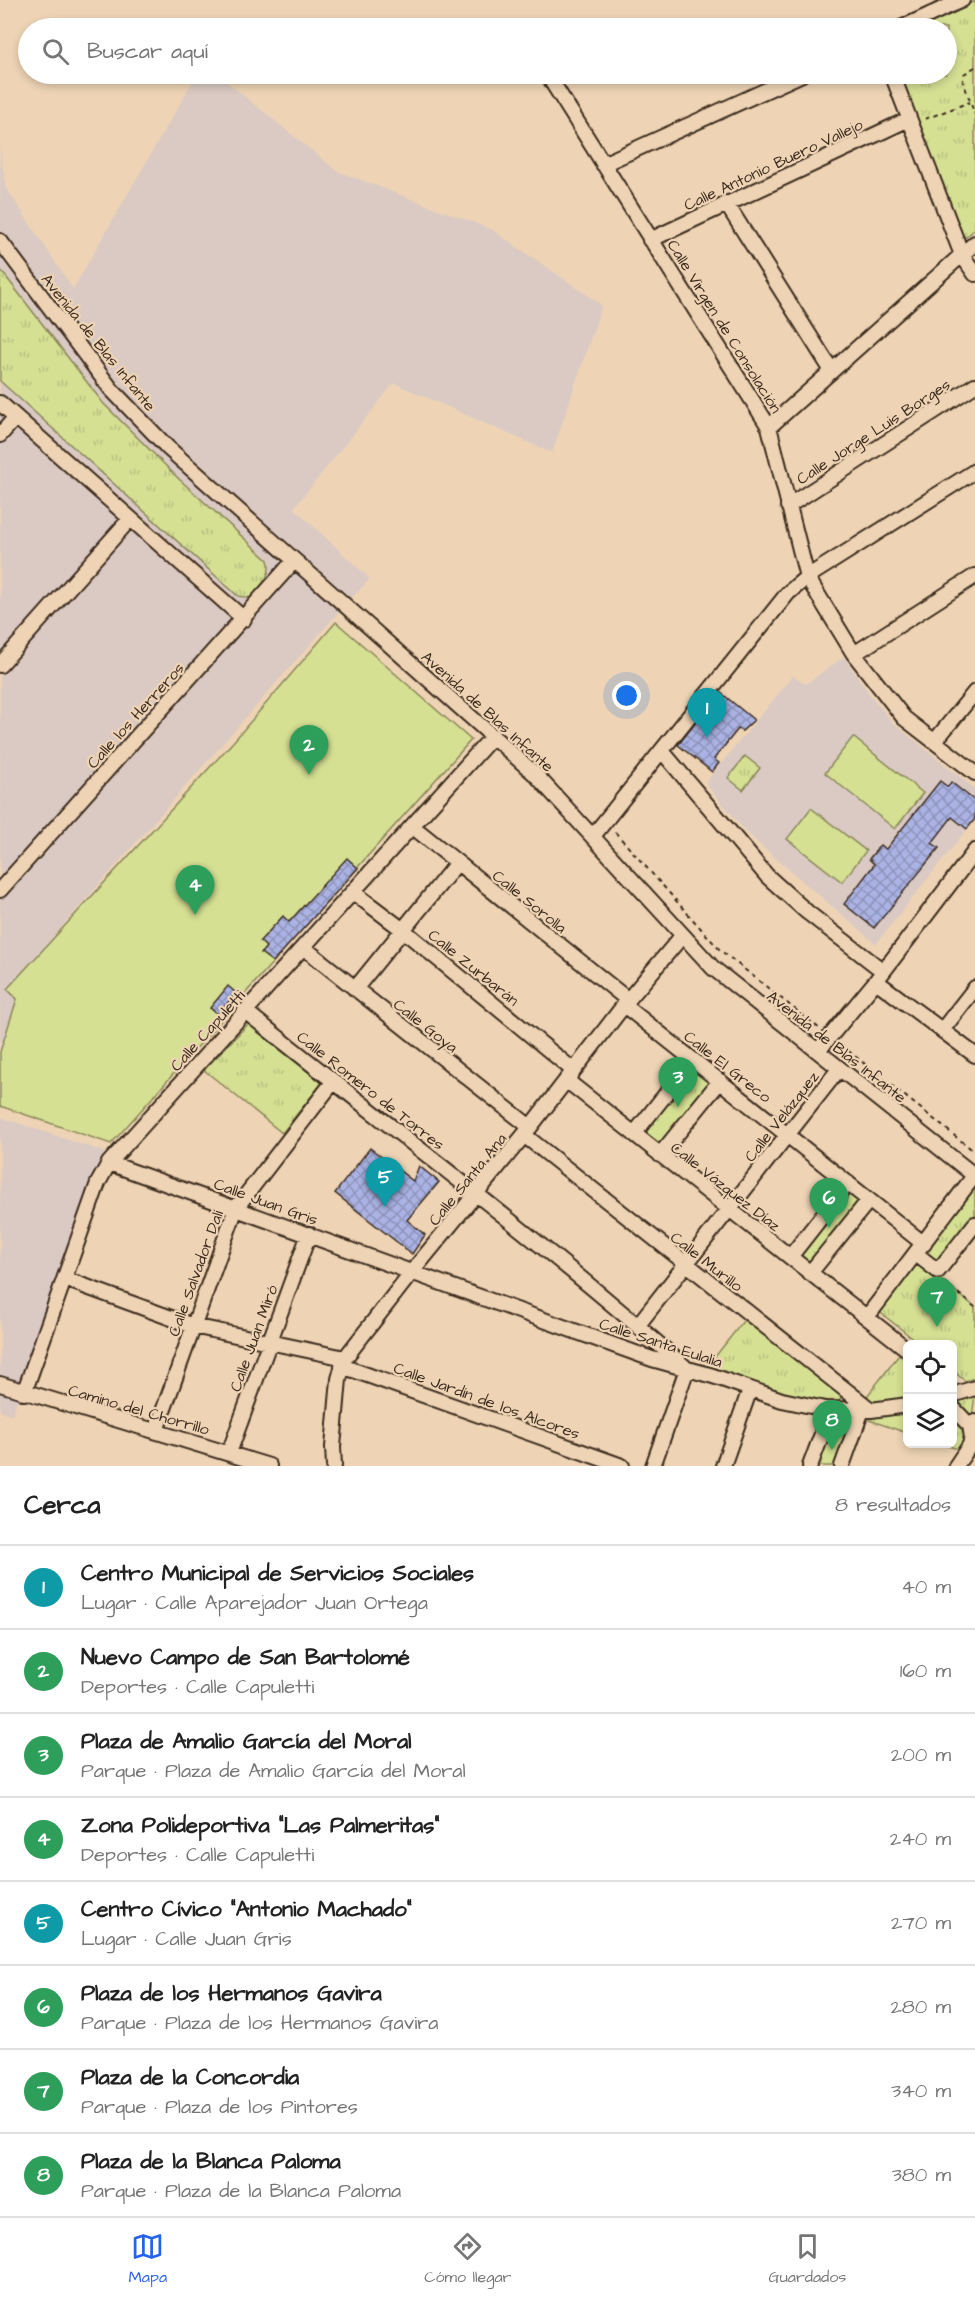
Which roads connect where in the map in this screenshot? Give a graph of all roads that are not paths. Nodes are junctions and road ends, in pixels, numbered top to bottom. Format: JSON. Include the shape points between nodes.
{"nodes":[{"id":1,"x":962,"y":0,"type":"edge"},
{"id":2,"x":923,"y":18,"type":"edge"},
{"id":3,"x":553,"y":84,"type":"edge"},
{"id":4,"x":780,"y":84,"type":"edge"},
{"id":5,"x":896,"y":84,"type":"edge"},
{"id":6,"x":911,"y":121,"type":"junction"},
{"id":7,"x":603,"y":164,"type":"junction"},
{"id":8,"x":726,"y":203,"type":"junction"},
{"id":9,"x":651,"y":240,"type":"junction"},
{"id":10,"x":975,"y":243,"type":"edge"},
{"id":11,"x":1,"y":244,"type":"edge"},
{"id":12,"x":962,"y":255,"type":"junction"},
{"id":13,"x":975,"y":274,"type":"edge"},
{"id":14,"x":832,"y":371,"type":"junction"},
{"id":15,"x":975,"y":385,"type":"edge"},
{"id":16,"x":0,"y":403,"type":"edge"},
{"id":17,"x":16,"y":417,"type":"junction"},
{"id":18,"x":769,"y":427,"type":"junction"},
{"id":19,"x":0,"y":435,"type":"edge"},
{"id":20,"x":975,"y":471,"type":"edge"},
{"id":21,"x":788,"y":506,"type":"junction"},
{"id":22,"x":130,"y":519,"type":"junction"},
{"id":23,"x":293,"y":562,"type":"junction"},
{"id":24,"x":975,"y":576,"type":"edge"},
{"id":25,"x":807,"y":577,"type":"junction"},
{"id":26,"x":244,"y":619,"type":"junction"},
{"id":27,"x":854,"y":654,"type":"junction"},
{"id":28,"x":0,"y":665,"type":"edge"},
{"id":29,"x":975,"y":693,"type":"edge"},
{"id":30,"x":493,"y":736,"type":"junction"},
{"id":31,"x":935,"y":741,"type":"junction"},
{"id":32,"x":662,"y":751,"type":"junction"},
{"id":33,"x":975,"y":773,"type":"edge"},
{"id":34,"x":412,"y":826,"type":"junction"},
{"id":35,"x":593,"y":836,"type":"junction"},
{"id":36,"x":975,"y":851,"type":"edge"},
{"id":37,"x":457,"y":863,"type":"junction"},
{"id":38,"x":0,"y":890,"type":"edge"},
{"id":39,"x":353,"y":891,"type":"junction"},
{"id":40,"x":403,"y":930,"type":"junction"},
{"id":41,"x":682,"y":936,"type":"junction"},
{"id":42,"x":303,"y":947,"type":"junction"},
{"id":43,"x":879,"y":976,"type":"junction"},
{"id":44,"x":975,"y":988,"type":"edge"},
{"id":45,"x":355,"y":989,"type":"junction"},
{"id":46,"x":626,"y":1003,"type":"junction"},
{"id":47,"x":245,"y":1011,"type":"junction"},
{"id":48,"x":943,"y":1029,"type":"junction"},
{"id":49,"x":818,"y":1051,"type":"junction"},
{"id":50,"x":975,"y":1055,"type":"edge"},
{"id":51,"x":693,"y":1060,"type":"junction"},
{"id":52,"x":839,"y":1069,"type":"junction"},
{"id":53,"x":569,"y":1075,"type":"junction"},
{"id":54,"x":720,"y":1081,"type":"junction"},
{"id":55,"x":333,"y":1082,"type":"junction"},
{"id":56,"x":527,"y":1131,"type":"junction"},
{"id":57,"x":634,"y":1134,"type":"junction"},
{"id":58,"x":788,"y":1134,"type":"junction"},
{"id":59,"x":660,"y":1155,"type":"junction"},
{"id":60,"x":109,"y":1162,"type":"junction"},
{"id":61,"x":975,"y":1176,"type":"edge"},
{"id":62,"x":848,"y":1183,"type":"junction"},
{"id":63,"x":477,"y":1193,"type":"junction"},
{"id":64,"x":869,"y":1200,"type":"junction"},
{"id":65,"x":236,"y":1208,"type":"junction"},
{"id":66,"x":729,"y":1210,"type":"junction"},
{"id":67,"x":975,"y":1224,"type":"edge"},
{"id":68,"x":309,"y":1234,"type":"junction"},
{"id":69,"x":920,"y":1249,"type":"junction"},
{"id":70,"x":790,"y":1257,"type":"junction"},
{"id":71,"x":685,"y":1265,"type":"junction"},
{"id":72,"x":411,"y":1273,"type":"junction"},
{"id":73,"x":810,"y":1273,"type":"junction"},
{"id":74,"x":65,"y":1279,"type":"junction"},
{"id":75,"x":867,"y":1317,"type":"junction"},
{"id":76,"x":638,"y":1325,"type":"junction"},
{"id":77,"x":193,"y":1326,"type":"junction"},
{"id":78,"x":269,"y":1340,"type":"junction"},
{"id":79,"x":903,"y":1346,"type":"edge"},
{"id":80,"x":344,"y":1362,"type":"junction"},
{"id":81,"x":687,"y":1369,"type":"junction"},
{"id":82,"x":0,"y":1384,"type":"edge"},
{"id":83,"x":975,"y":1388,"type":"edge"},
{"id":84,"x":750,"y":1389,"type":"junction"},
{"id":85,"x":957,"y":1391,"type":"edge"},
{"id":86,"x":24,"y":1393,"type":"junction"},
{"id":87,"x":903,"y":1406,"type":"edge"},
{"id":88,"x":825,"y":1409,"type":"junction"},
{"id":89,"x":866,"y":1410,"type":"junction"},
{"id":90,"x":957,"y":1413,"type":"edge"},
{"id":91,"x":974,"y":1430,"type":"edge"},
{"id":92,"x":156,"y":1431,"type":"junction"},
{"id":93,"x":229,"y":1453,"type":"junction"},
{"id":94,"x":269,"y":1466,"type":"edge"},
{"id":95,"x":334,"y":1466,"type":"edge"},
{"id":96,"x":622,"y":1466,"type":"edge"},
{"id":97,"x":653,"y":1466,"type":"edge"},
{"id":98,"x":723,"y":1466,"type":"edge"},
{"id":99,"x":810,"y":1466,"type":"edge"},
{"id":100,"x":842,"y":1466,"type":"edge"},
{"id":101,"x":956,"y":1466,"type":"edge"}],
"edges":[{"from":1,"to":2,"type":"street"},
{"from":3,"to":7,"type":"street","name":"Calle Virgen de Consolación"},
{"from":4,"to":7,"type":"street"},
{"from":5,"to":6,"type":"street"},
{"from":6,"to":8,"type":"street","name":"Calle Antonio Buero Vallejo"},
{"from":6,"to":12,"type":"street"},
{"from":7,"to":9,"type":"street","name":"Calle Virgen de Consolación"},
{"from":8,"to":9,"type":"street","name":"Calle Antonio Buero Vallejo"},
{"from":8,"to":14,"type":"street"},
{"from":9,"to":18,"type":"street","name":"Calle Virgen de Consolación"},
{"from":10,"to":12,"type":"street"},
{"from":11,"to":23,"type":"street","name":"Avenida de Blas Infante","via":[[138,419]]},
{"from":12,"to":13,"type":"street"},
{"from":12,"to":14,"type":"street"},
{"from":14,"to":18,"type":"street"},
{"from":15,"to":21,"type":"street","name":"Calle Jorge Luis Borges"},
{"from":16,"to":17,"type":"street"},
{"from":17,"to":19,"type":"street"},
{"from":17,"to":22,"type":"street"},
{"from":18,"to":21,"type":"street","name":"Calle Virgen de Consolación"},
{"from":20,"to":25,"type":"street"},
{"from":21,"to":25,"type":"street","name":"Calle Virgen de Consolación"},
{"from":22,"to":26,"type":"street"},
{"from":22,"to":28,"type":"street"},
{"from":23,"to":26,"type":"street","name":"Calle los Herreros"},
{"from":23,"to":30,"type":"street","name":"Avenida de Blas Infante"},
{"from":24,"to":27,"type":"street"},
{"from":25,"to":27,"type":"street","name":"Calle Virgen de Consolación"},
{"from":25,"to":32,"type":"street","via":[[783,598]]},
{"from":26,"to":38,"type":"street","name":"Calle los Herreros"},
{"from":27,"to":31,"type":"street","name":"Calle Virgen de Consolación","via":[[904,718]]},
{"from":29,"to":31,"type":"street"},
{"from":30,"to":34,"type":"street","name":"Calle Capuletti"},
{"from":30,"to":35,"type":"street","name":"Avenida de Blas Infante"},
{"from":31,"to":33,"type":"street","name":"Calle Virgen de Consolación"},
{"from":32,"to":35,"type":"street"},
{"from":32,"to":43,"type":"street","via":[[767,876]]},
{"from":34,"to":37,"type":"street","name":"Calle Sorolla"},
{"from":34,"to":39,"type":"street","name":"Calle Capuletti"},
{"from":35,"to":41,"type":"street","name":"Avenida de Blas Infante"},
{"from":36,"to":43,"type":"street"},
{"from":37,"to":40,"type":"street"},
{"from":37,"to":46,"type":"street","name":"Calle Sorolla"},
{"from":39,"to":40,"type":"street","name":"Calle Zurbarán"},
{"from":39,"to":42,"type":"street","name":"Calle Capuletti"},
{"from":40,"to":45,"type":"street"},
{"from":40,"to":53,"type":"street","name":"Calle Zurbarán"},
{"from":41,"to":46,"type":"street","name":"Calle Santa Ana"},
{"from":41,"to":49,"type":"street","name":"Avenida de Blas Infante","via":[[731,983]]},
{"from":42,"to":45,"type":"street","name":"Calle Goya"},
{"from":42,"to":47,"type":"street","name":"Calle Capuletti"},
{"from":43,"to":48,"type":"street"},
{"from":43,"to":49,"type":"street"},
{"from":44,"to":48,"type":"street"},
{"from":45,"to":56,"type":"street","name":"Calle Goya"},
{"from":46,"to":51,"type":"street","name":"Calle El Greco"},
{"from":46,"to":53,"type":"street","name":"Calle Santa Ana"},
{"from":47,"to":55,"type":"street","name":"Calle Romero de Torres"},
{"from":47,"to":60,"type":"street","name":"Calle Capuletti"},
{"from":48,"to":50,"type":"street"},
{"from":49,"to":52,"type":"street","name":"Avenida de Blas Infante"},
{"from":51,"to":54,"type":"street","name":"Calle El Greco"},
{"from":51,"to":57,"type":"street"},
{"from":52,"to":58,"type":"street","name":"Calle Velázquez"},
{"from":52,"to":61,"type":"street","name":"Avenida de Blas Infante"},
{"from":53,"to":56,"type":"street","name":"Calle Santa Ana"},
{"from":53,"to":57,"type":"street","name":"Calle Vázquez Díaz"},
{"from":54,"to":58,"type":"street","name":"Calle El Greco"},
{"from":54,"to":59,"type":"street"},
{"from":55,"to":63,"type":"street","name":"Calle Romero de Torres"},
{"from":55,"to":65,"type":"street","name":"Calle Salvador Dalí"},
{"from":56,"to":63,"type":"street","name":"Calle Santa Ana"},
{"from":56,"to":71,"type":"street","name":"Calle Murillo"},
{"from":57,"to":59,"type":"street","name":"Calle Vázquez Díaz"},
{"from":58,"to":62,"type":"street","name":"Calle El Greco"},
{"from":58,"to":66,"type":"street","name":"Calle Velázquez"},
{"from":59,"to":66,"type":"street","name":"Calle Vázquez Díaz"},
{"from":60,"to":65,"type":"street","name":"Calle Juan Gris"},
{"from":60,"to":74,"type":"street","name":"Calle Capuletti"},
{"from":61,"to":69,"type":"street"},
{"from":62,"to":64,"type":"street","name":"Calle El Greco"},
{"from":62,"to":70,"type":"street"},
{"from":63,"to":72,"type":"street","name":"Calle Santa Ana"},
{"from":63,"to":76,"type":"street","name":"Calle Romero de Torres"},
{"from":64,"to":69,"type":"street","name":"Calle El Greco"},
{"from":64,"to":73,"type":"street"},
{"from":65,"to":68,"type":"street","name":"Calle Juan Gris"},
{"from":65,"to":77,"type":"street","name":"Calle Salvador Dalí"},
{"from":66,"to":70,"type":"street","name":"Calle Vázquez Díaz"},
{"from":66,"to":71,"type":"street","name":"Calle Velázquez"},
{"from":67,"to":69,"type":"street","name":"Calle El Greco","via":[[938,1271]]},
{"from":68,"to":72,"type":"street","name":"Calle Juan Gris"},
{"from":68,"to":78,"type":"street","name":"Calle Juan Miró"},
{"from":69,"to":75,"type":"street"},
{"from":70,"to":73,"type":"street","name":"Calle Vázquez Díaz"},
{"from":71,"to":76,"type":"street","name":"Calle Velázquez"},
{"from":71,"to":89,"type":"street","name":"Calle Murillo"},
{"from":72,"to":80,"type":"street","name":"Calle Santa Ana"},
{"from":72,"to":81,"type":"street","name":"Calle Santa Eulalia"},
{"from":73,"to":75,"type":"street","name":"Calle Vázquez Díaz"},
{"from":74,"to":77,"type":"street","name":"Calle Jardín de los Alcores"},
{"from":74,"to":86,"type":"street","name":"Calle Capuletti"},
{"from":75,"to":79,"type":"street","name":"Calle Vázquez Díaz"},
{"from":76,"to":81,"type":"street","name":"Calle Romero de Torres"},
{"from":77,"to":78,"type":"street","name":"Calle Jardín de los Alcores"},
{"from":77,"to":92,"type":"street","name":"Calle Salvador Dalí"},
{"from":78,"to":80,"type":"street","name":"Calle Jardín de los Alcores"},
{"from":78,"to":93,"type":"street","name":"Calle Juan Miró"},
{"from":80,"to":95,"type":"street","name":"Calle Santa Ana","via":[[339,1379]]},
{"from":80,"to":96,"type":"street","name":"Calle Jardín de los Alcores"},
{"from":81,"to":84,"type":"street","name":"Calle Santa Eulalia"},
{"from":81,"to":97,"type":"street"},
{"from":82,"to":86,"type":"street","name":"Camino del Chorrillo"},
{"from":83,"to":85,"type":"street"},
{"from":84,"to":88,"type":"street","name":"Calle Santa Eulalia"},
{"from":84,"to":98,"type":"street"},
{"from":86,"to":92,"type":"street","name":"Camino del Chorrillo"},
{"from":87,"to":89,"type":"street","name":"Calle Santa Eulalia"},
{"from":88,"to":89,"type":"street","name":"Calle Santa Eulalia"},
{"from":88,"to":99,"type":"street","via":[[822,1434]]},
{"from":89,"to":100,"type":"street"},
{"from":90,"to":91,"type":"street"},
{"from":91,"to":101,"type":"street"},
{"from":92,"to":93,"type":"street","name":"Camino del Chorrillo"},
{"from":93,"to":94,"type":"street","name":"Camino del Chorrillo"}]}
